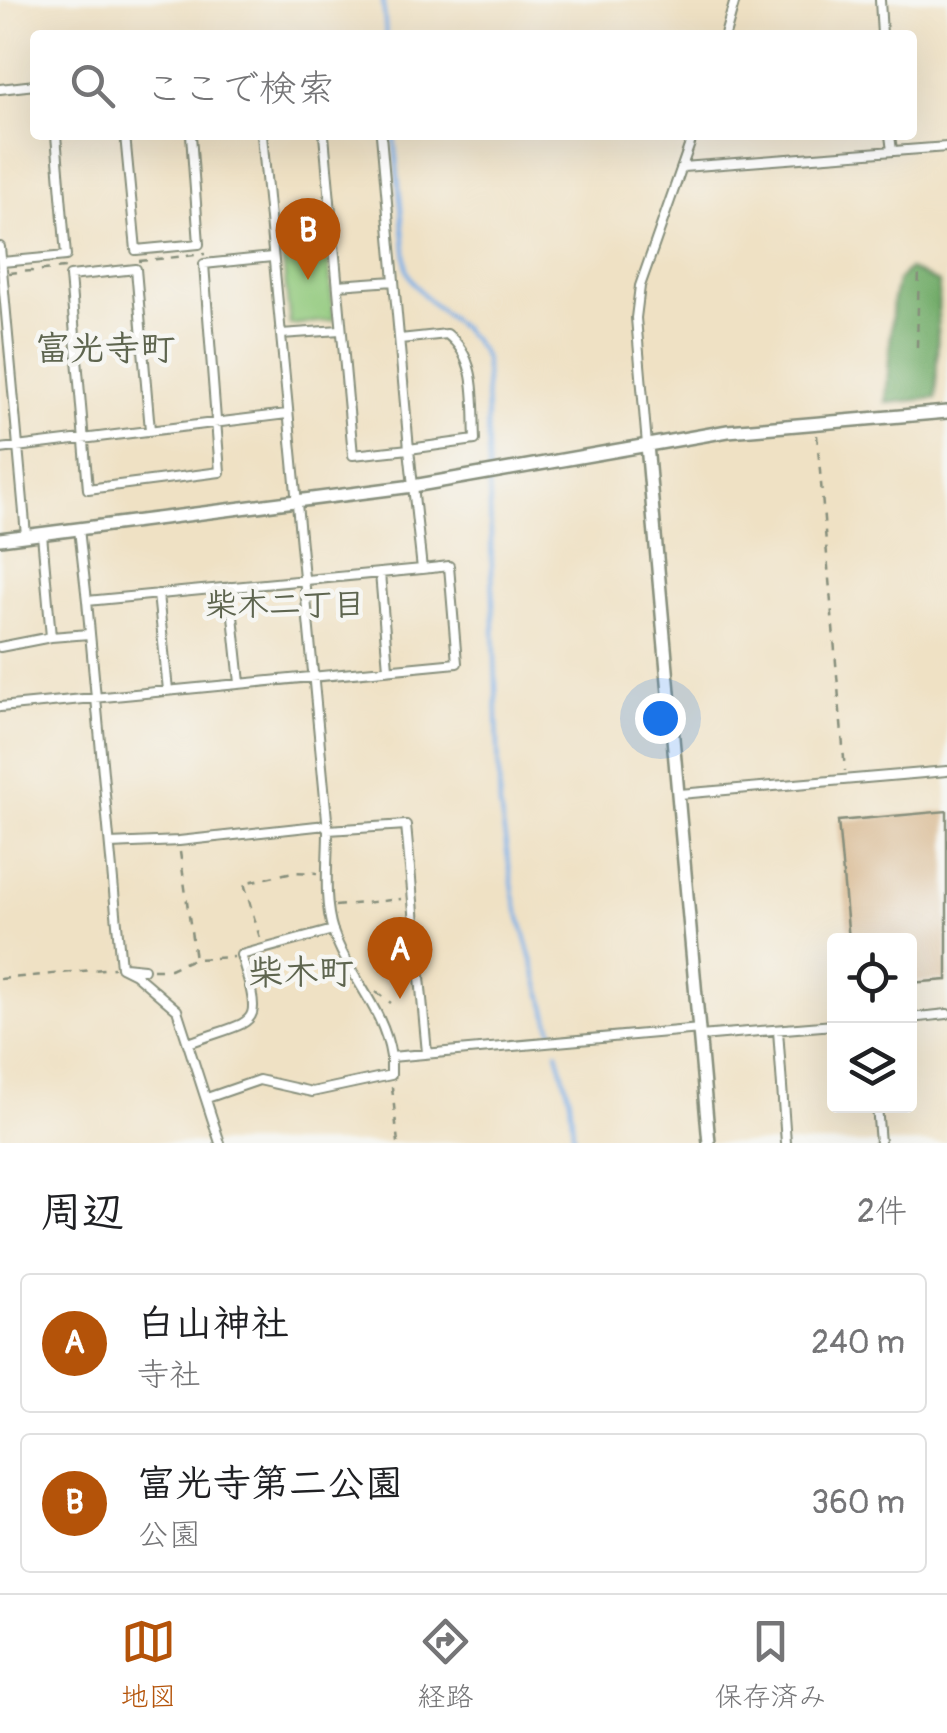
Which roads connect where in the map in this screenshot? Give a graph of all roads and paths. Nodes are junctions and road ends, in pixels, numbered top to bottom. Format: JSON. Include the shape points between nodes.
{"nodes":[{"id":1,"x":735,"y":0,"type":"edge"},
{"id":2,"x":880,"y":0,"type":"edge"},
{"id":3,"x":726,"y":30,"type":"edge"},
{"id":4,"x":882,"y":30,"type":"edge"},
{"id":5,"x":30,"y":86,"type":"edge"},
{"id":6,"x":0,"y":89,"type":"edge"},
{"id":7,"x":56,"y":140,"type":"edge"},
{"id":8,"x":125,"y":140,"type":"edge"},
{"id":9,"x":191,"y":140,"type":"edge"},
{"id":10,"x":262,"y":140,"type":"edge"},
{"id":11,"x":324,"y":140,"type":"edge"},
{"id":12,"x":381,"y":140,"type":"edge"},
{"id":13,"x":692,"y":140,"type":"edge"},
{"id":14,"x":891,"y":140,"type":"edge"},
{"id":15,"x":947,"y":146,"type":"edge"},
{"id":16,"x":892,"y":152,"type":"junction"},
{"id":17,"x":683,"y":167,"type":"junction"},
{"id":18,"x":0,"y":247,"type":"edge"},
{"id":19,"x":272,"y":257,"type":"junction"},
{"id":20,"x":2,"y":262,"type":"edge"},
{"id":21,"x":918,"y":267,"type":"dead end"},
{"id":22,"x":2,"y":281,"type":"edge"},
{"id":23,"x":394,"y":281,"type":"junction"},
{"id":24,"x":338,"y":285,"type":"junction"},
{"id":25,"x":340,"y":330,"type":"junction"},
{"id":26,"x":281,"y":334,"type":"junction"},
{"id":27,"x":400,"y":339,"type":"junction"},
{"id":28,"x":917,"y":347,"type":"dead end"},
{"id":29,"x":947,"y":412,"type":"edge"},
{"id":30,"x":286,"y":414,"type":"junction"},
{"id":31,"x":216,"y":422,"type":"junction"},
{"id":32,"x":816,"y":423,"type":"junction"},
{"id":33,"x":150,"y":430,"type":"junction"},
{"id":34,"x":84,"y":438,"type":"junction"},
{"id":35,"x":647,"y":446,"type":"junction"},
{"id":36,"x":17,"y":447,"type":"junction"},
{"id":37,"x":0,"y":449,"type":"edge"},
{"id":38,"x":409,"y":450,"type":"junction"},
{"id":39,"x":413,"y":486,"type":"junction"},
{"id":40,"x":296,"y":502,"type":"junction"},
{"id":41,"x":79,"y":529,"type":"junction"},
{"id":42,"x":42,"y":534,"type":"junction"},
{"id":43,"x":26,"y":535,"type":"junction"},
{"id":44,"x":0,"y":539,"type":"edge"},
{"id":45,"x":422,"y":569,"type":"junction"},
{"id":46,"x":380,"y":572,"type":"junction"},
{"id":47,"x":304,"y":579,"type":"junction"},
{"id":48,"x":230,"y":587,"type":"junction"},
{"id":49,"x":158,"y":594,"type":"junction"},
{"id":50,"x":87,"y":601,"type":"junction"},
{"id":51,"x":88,"y":634,"type":"junction"},
{"id":52,"x":51,"y":638,"type":"junction"},
{"id":53,"x":0,"y":647,"type":"edge"},
{"id":54,"x":388,"y":668,"type":"junction"},
{"id":55,"x":314,"y":678,"type":"junction"},
{"id":56,"x":240,"y":684,"type":"junction"},
{"id":57,"x":168,"y":690,"type":"junction"},
{"id":58,"x":96,"y":698,"type":"junction"},
{"id":59,"x":0,"y":707,"type":"edge"},
{"id":60,"x":947,"y":771,"type":"edge"},
{"id":61,"x":846,"y":782,"type":"junction"},
{"id":62,"x":680,"y":794,"type":"junction"},
{"id":63,"x":327,"y":827,"type":"junction"},
{"id":64,"x":179,"y":841,"type":"junction"},
{"id":65,"x":110,"y":844,"type":"junction"},
{"id":66,"x":329,"y":874,"type":"junction"},
{"id":67,"x":413,"y":898,"type":"junction"},
{"id":68,"x":328,"y":906,"type":"junction"},
{"id":69,"x":332,"y":930,"type":"junction"},
{"id":70,"x":260,"y":950,"type":"junction"},
{"id":71,"x":241,"y":955,"type":"junction"},
{"id":72,"x":195,"y":959,"type":"junction"},
{"id":73,"x":120,"y":967,"type":"junction"},
{"id":74,"x":144,"y":969,"type":"joint"},
{"id":75,"x":0,"y":978,"type":"edge"},
{"id":76,"x":365,"y":989,"type":"junction"},
{"id":77,"x":391,"y":1002,"type":"dead end"},
{"id":78,"x":947,"y":1014,"type":"edge"},
{"id":79,"x":917,"y":1017,"type":"edge"},
{"id":80,"x":827,"y":1025,"type":"edge"},
{"id":81,"x":778,"y":1030,"type":"junction"},
{"id":82,"x":700,"y":1033,"type":"junction"},
{"id":83,"x":189,"y":1043,"type":"junction"},
{"id":84,"x":427,"y":1053,"type":"junction"},
{"id":85,"x":391,"y":1057,"type":"junction"},
{"id":86,"x":390,"y":1075,"type":"junction"},
{"id":87,"x":207,"y":1098,"type":"junction"},
{"id":88,"x":878,"y":1113,"type":"edge"},
{"id":89,"x":220,"y":1143,"type":"edge"},
{"id":90,"x":398,"y":1143,"type":"edge"},
{"id":91,"x":709,"y":1143,"type":"edge"},
{"id":92,"x":786,"y":1143,"type":"edge"},
{"id":93,"x":880,"y":1143,"type":"edge"}],
"edges":[{"from":1,"to":3,"type":"street"},
{"from":2,"to":4,"type":"street"},
{"from":5,"to":6,"type":"street"},
{"from":7,"to":20,"type":"street","via":[[66,256]]},
{"from":8,"to":9,"type":"street","via":[[136,250],[199,244]]},
{"from":10,"to":19,"type":"street"},
{"from":11,"to":24,"type":"street"},
{"from":12,"to":23,"type":"street"},
{"from":13,"to":17,"type":"street"},
{"from":14,"to":16,"type":"street"},
{"from":15,"to":16,"type":"street"},
{"from":16,"to":17,"type":"street"},
{"from":17,"to":35,"type":"street","via":[[640,286],[636,318]]},
{"from":18,"to":20,"type":"street"},
{"from":19,"to":26,"type":"street"},
{"from":19,"to":31,"type":"street","via":[[204,264]]},
{"from":20,"to":22,"type":"street"},
{"from":21,"to":28,"type":"path"},
{"from":22,"to":36,"type":"street"},
{"from":23,"to":24,"type":"street"},
{"from":23,"to":27,"type":"street"},
{"from":24,"to":25,"type":"street"},
{"from":25,"to":26,"type":"street"},
{"from":25,"to":38,"type":"street","via":[[353,455]]},
{"from":26,"to":30,"type":"street"},
{"from":27,"to":38,"type":"street"},
{"from":27,"to":38,"type":"street","via":[[448,334],[461,344],[472,373],[475,440]]},
{"from":29,"to":32,"type":"street"},
{"from":30,"to":31,"type":"street"},
{"from":30,"to":40,"type":"street"},
{"from":31,"to":33,"type":"street"},
{"from":31,"to":34,"type":"street","via":[[220,472],[88,489]]},
{"from":32,"to":35,"type":"street"},
{"from":32,"to":61,"type":"path"},
{"from":33,"to":34,"type":"street"},
{"from":33,"to":34,"type":"street","via":[[136,270],[70,276]]},
{"from":34,"to":36,"type":"street"},
{"from":35,"to":39,"type":"street"},
{"from":35,"to":62,"type":"street"},
{"from":36,"to":37,"type":"street"},
{"from":36,"to":43,"type":"street"},
{"from":38,"to":39,"type":"street"},
{"from":39,"to":40,"type":"street"},
{"from":39,"to":45,"type":"street"},
{"from":40,"to":41,"type":"street"},
{"from":40,"to":47,"type":"street"},
{"from":41,"to":42,"type":"street"},
{"from":41,"to":50,"type":"street"},
{"from":42,"to":43,"type":"street"},
{"from":42,"to":52,"type":"street"},
{"from":43,"to":44,"type":"street"},
{"from":45,"to":46,"type":"street"},
{"from":45,"to":54,"type":"street","via":[[448,566],[457,663]]},
{"from":46,"to":47,"type":"street"},
{"from":46,"to":54,"type":"street"},
{"from":47,"to":48,"type":"street"},
{"from":47,"to":55,"type":"street"},
{"from":48,"to":49,"type":"street"},
{"from":48,"to":56,"type":"street"},
{"from":49,"to":50,"type":"street"},
{"from":49,"to":57,"type":"street"},
{"from":50,"to":51,"type":"street"},
{"from":51,"to":52,"type":"street"},
{"from":51,"to":58,"type":"street"},
{"from":52,"to":53,"type":"street"},
{"from":54,"to":55,"type":"street"},
{"from":55,"to":56,"type":"street"},
{"from":55,"to":63,"type":"street"},
{"from":56,"to":57,"type":"street"},
{"from":57,"to":58,"type":"street"},
{"from":58,"to":59,"type":"street"},
{"from":58,"to":65,"type":"street"},
{"from":60,"to":61,"type":"street"},
{"from":61,"to":62,"type":"street"},
{"from":62,"to":82,"type":"street"},
{"from":63,"to":64,"type":"street"},
{"from":63,"to":66,"type":"street"},
{"from":63,"to":67,"type":"street","via":[[406,825]]},
{"from":64,"to":65,"type":"street"},
{"from":64,"to":72,"type":"path"},
{"from":65,"to":73,"type":"street"},
{"from":66,"to":68,"type":"street"},
{"from":66,"to":70,"type":"path","via":[[293,872],[244,883]]},
{"from":67,"to":68,"type":"path"},
{"from":67,"to":84,"type":"street"},
{"from":68,"to":69,"type":"street"},
{"from":69,"to":70,"type":"street"},
{"from":69,"to":76,"type":"street"},
{"from":70,"to":71,"type":"street"},
{"from":71,"to":72,"type":"path"},
{"from":71,"to":83,"type":"street","via":[[253,1016]]},
{"from":72,"to":74,"type":"path","via":[[170,969]]},
{"from":73,"to":74,"type":"street"},
{"from":73,"to":75,"type":"path"},
{"from":73,"to":83,"type":"street","via":[[177,1010]]},
{"from":76,"to":77,"type":"path"},
{"from":76,"to":85,"type":"street","via":[[386,1029]]},
{"from":78,"to":79,"type":"street"},
{"from":80,"to":81,"type":"street"},
{"from":81,"to":82,"type":"street"},
{"from":81,"to":92,"type":"street"},
{"from":82,"to":84,"type":"street"},
{"from":82,"to":91,"type":"street"},
{"from":83,"to":87,"type":"street"},
{"from":84,"to":85,"type":"street"},
{"from":85,"to":86,"type":"street"},
{"from":86,"to":87,"type":"street","via":[[312,1092],[259,1080]]},
{"from":86,"to":90,"type":"path"},
{"from":87,"to":89,"type":"street"},
{"from":88,"to":93,"type":"street"}]}
